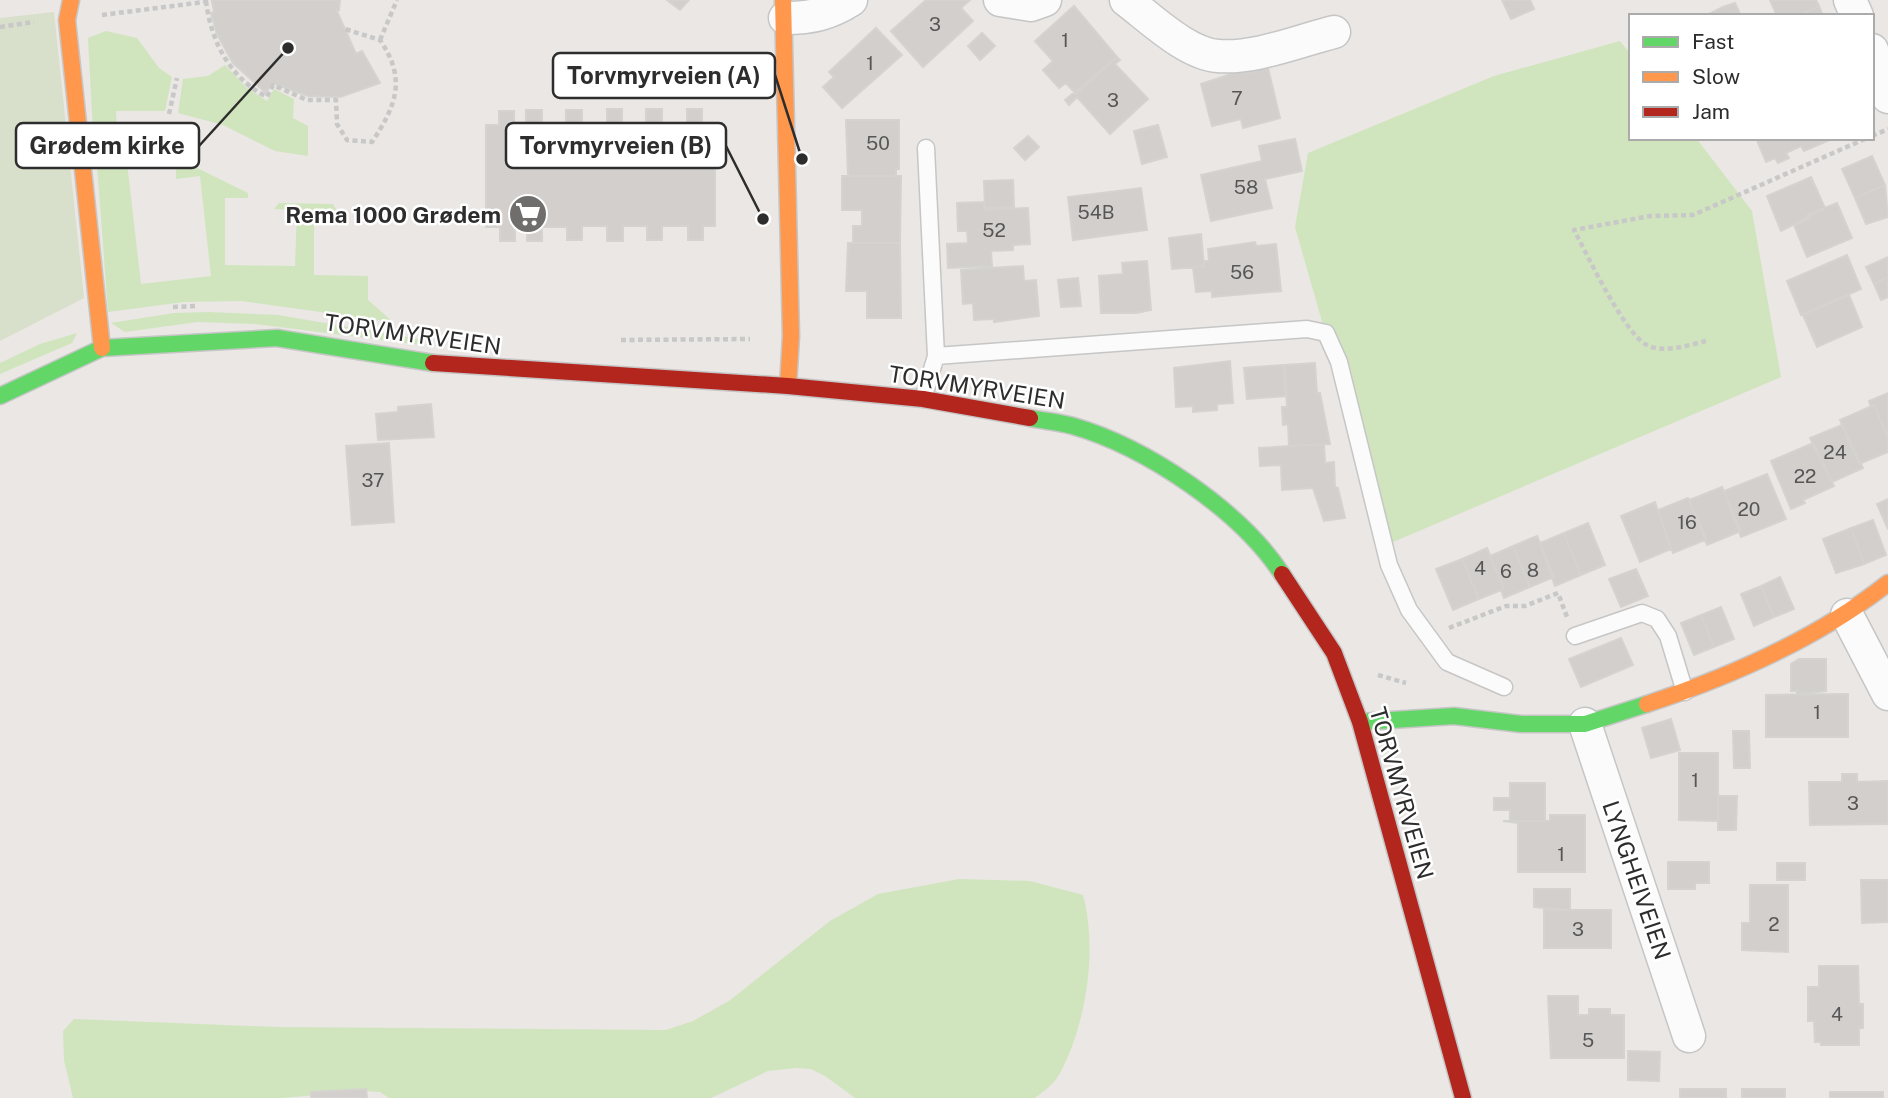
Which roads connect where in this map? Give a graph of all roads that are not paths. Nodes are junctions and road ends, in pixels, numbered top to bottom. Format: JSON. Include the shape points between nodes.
{"nodes":[{"id":1,"x":71,"y":0,"type":"edge"},
{"id":2,"x":851,"y":0,"type":"edge"},
{"id":3,"x":1000,"y":0,"type":"edge"},
{"id":4,"x":1045,"y":0,"type":"edge"},
{"id":5,"x":1126,"y":0,"type":"edge"},
{"id":6,"x":784,"y":9,"type":"edge"},
{"id":7,"x":1334,"y":32,"type":"dead end"},
{"id":8,"x":1880,"y":59,"type":"edge"},
{"id":9,"x":1888,"y":97,"type":"edge"},
{"id":10,"x":926,"y":148,"type":"dead end"},
{"id":11,"x":102,"y":348,"type":"junction"},
{"id":12,"x":936,"y":355,"type":"junction"},
{"id":13,"x":788,"y":386,"type":"junction"},
{"id":14,"x":0,"y":396,"type":"edge"},
{"id":15,"x":923,"y":399,"type":"junction"},
{"id":16,"x":1888,"y":583,"type":"edge"},
{"id":17,"x":1847,"y":615,"type":"junction"},
{"id":18,"x":1575,"y":636,"type":"road end"},
{"id":19,"x":1504,"y":687,"type":"dead end"},
{"id":20,"x":1685,"y":692,"type":"junction"},
{"id":21,"x":1888,"y":694,"type":"edge"},
{"id":22,"x":1360,"y":722,"type":"junction"},
{"id":23,"x":1585,"y":724,"type":"junction"},
{"id":24,"x":1689,"y":1036,"type":"dead end"},
{"id":25,"x":1463,"y":1098,"type":"edge"}],
"edges":[{"from":1,"to":11,"type":"street","via":[[67,20]]},
{"from":2,"to":6,"type":"street","via":[[831,13],[806,18]]},
{"from":3,"to":4,"type":"street","via":[[1031,5]]},
{"from":5,"to":7,"type":"street","via":[[1181,42],[1216,56]]},
{"from":6,"to":13,"type":"street","via":[[791,336]]},
{"from":8,"to":9,"type":"street"},
{"from":10,"to":12,"type":"lane"},
{"from":11,"to":13,"type":"street","name":"TORVMYRVEIEN","via":[[277,338],[455,368]]},
{"from":11,"to":14,"type":"street","name":"TORVMYRVEIEN"},
{"from":12,"to":15,"type":"lane"},
{"from":12,"to":19,"type":"lane","via":[[1307,329],[1326,333],[1339,362],[1389,565],[1409,610],[1447,662]]},
{"from":13,"to":15,"type":"street","name":"TORVMYRVEIEN"},
{"from":15,"to":22,"type":"street","name":"TORVMYRVEIEN","via":[[1073,426],[1153,462],[1222,509],[1270,557],[1303,604],[1334,653]]},
{"from":16,"to":17,"type":"street"},
{"from":17,"to":20,"type":"street","via":[[1715,682]]},
{"from":17,"to":21,"type":"street"},
{"from":18,"to":20,"type":"lane","via":[[1642,613],[1657,619],[1668,636]]},
{"from":20,"to":23,"type":"street"},
{"from":22,"to":23,"type":"street","via":[[1454,716],[1521,724]]},
{"from":22,"to":25,"type":"street","name":"TORVMYRVEIEN"},
{"from":23,"to":24,"type":"street","name":"LYNGHEIVEIEN"}]}
